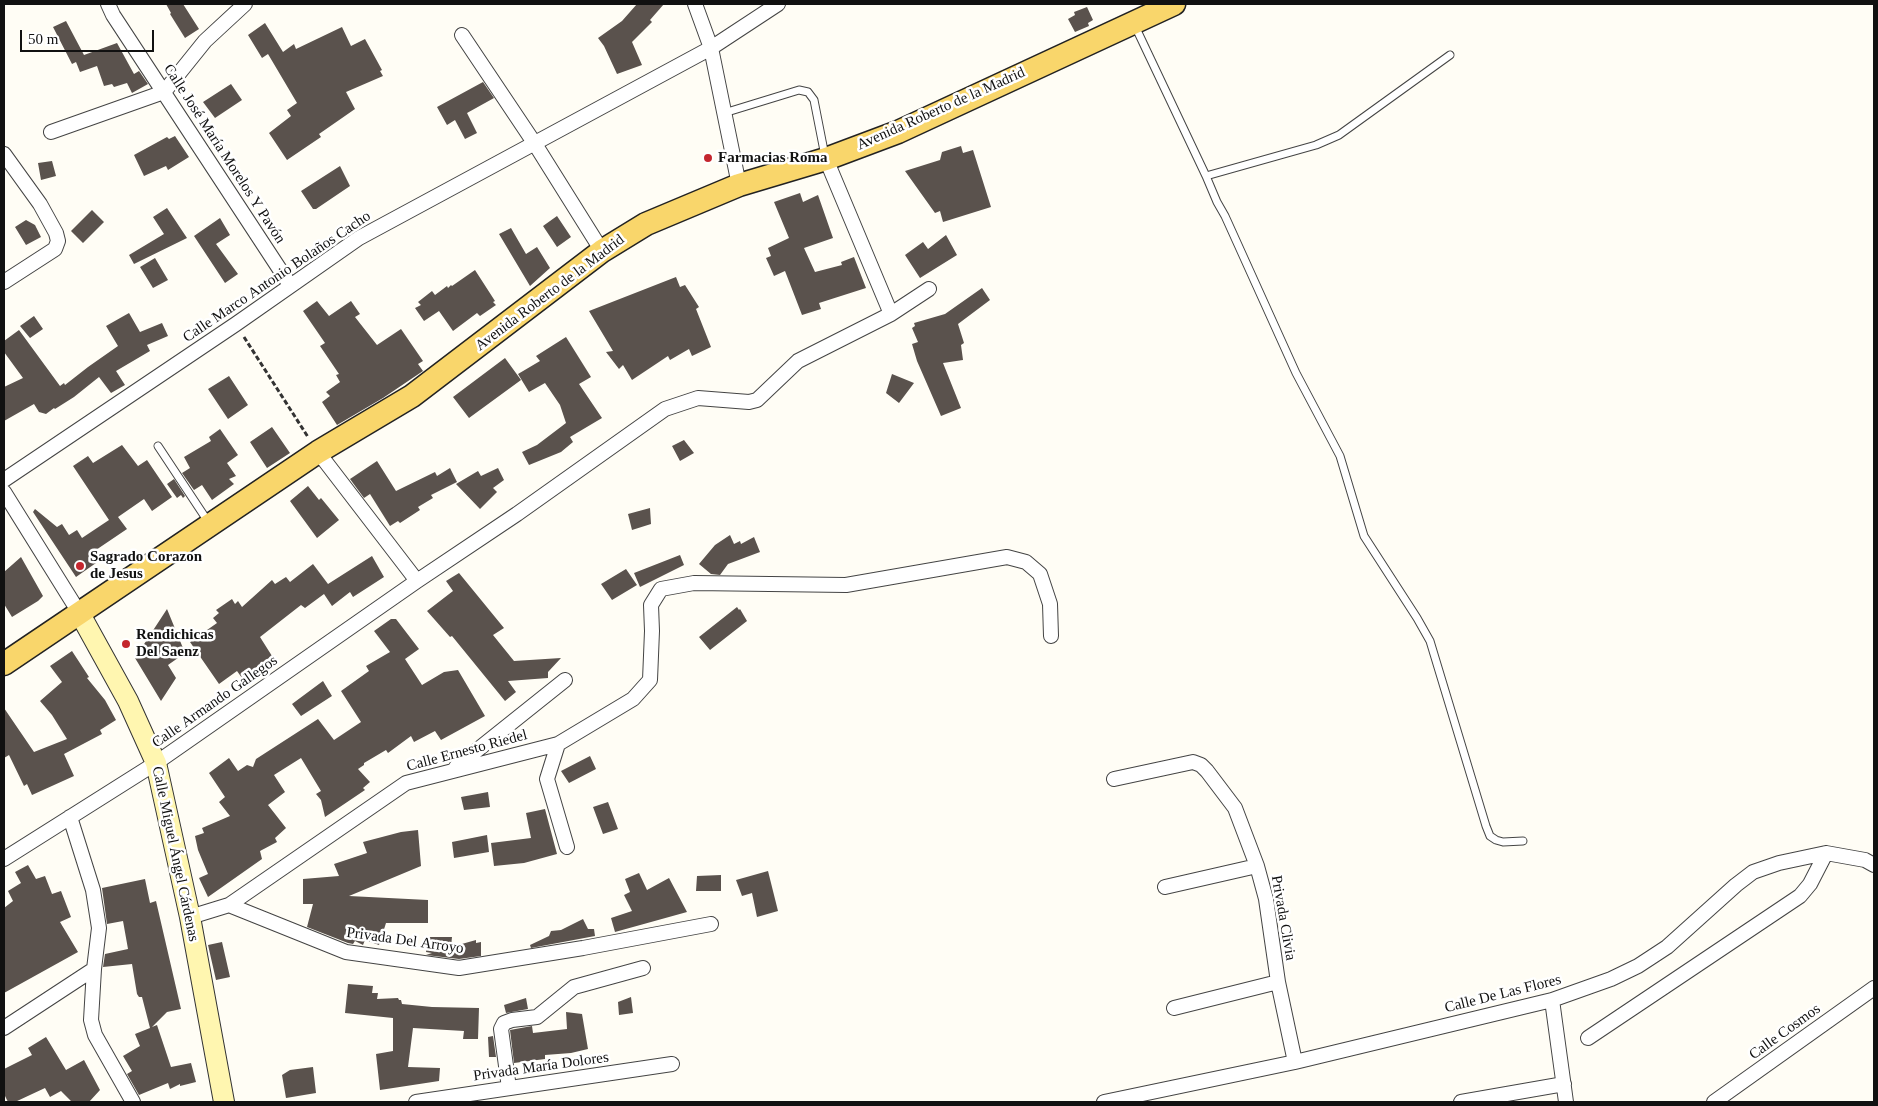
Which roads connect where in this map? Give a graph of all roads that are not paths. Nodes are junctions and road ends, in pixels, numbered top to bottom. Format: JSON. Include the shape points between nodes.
{"nodes":[{"id":1,"x":245,"y":4,"type":"edge"},
{"id":2,"x":695,"y":4,"type":"edge"},
{"id":3,"x":778,"y":4,"type":"edge"},
{"id":4,"x":1174,"y":4,"type":"edge"},
{"id":5,"x":111,"y":9,"type":"edge"},
{"id":6,"x":1134,"y":23,"type":"junction"},
{"id":7,"x":462,"y":35,"type":"dead end"},
{"id":8,"x":711,"y":48,"type":"junction"},
{"id":9,"x":1450,"y":55,"type":"dead end"},
{"id":10,"x":164,"y":92,"type":"junction"},
{"id":11,"x":724,"y":113,"type":"junction"},
{"id":12,"x":51,"y":132,"type":"dead end"},
{"id":13,"x":535,"y":144,"type":"junction"},
{"id":14,"x":4,"y":154,"type":"edge"},
{"id":15,"x":826,"y":159,"type":"junction"},
{"id":16,"x":1206,"y":176,"type":"junction"},
{"id":17,"x":740,"y":185,"type":"junction"},
{"id":18,"x":602,"y":251,"type":"junction"},
{"id":19,"x":4,"y":282,"type":"edge"},
{"id":20,"x":290,"y":285,"type":"junction"},
{"id":21,"x":929,"y":289,"type":"dead end"},
{"id":22,"x":891,"y":314,"type":"junction"},
{"id":23,"x":158,"y":446,"type":"dead end"},
{"id":24,"x":318,"y":452,"type":"junction"},
{"id":25,"x":4,"y":480,"type":"edge"},
{"id":26,"x":4,"y":492,"type":"edge"},
{"id":27,"x":211,"y":525,"type":"junction"},
{"id":28,"x":417,"y":581,"type":"junction"},
{"id":29,"x":80,"y":614,"type":"junction"},
{"id":30,"x":1051,"y":636,"type":"dead end"},
{"id":31,"x":4,"y":664,"type":"edge"},
{"id":32,"x":565,"y":680,"type":"dead end"},
{"id":33,"x":558,"y":744,"type":"junction"},
{"id":34,"x":156,"y":763,"type":"junction"},
{"id":35,"x":451,"y":772,"type":"junction"},
{"id":36,"x":1114,"y":779,"type":"dead end"},
{"id":37,"x":70,"y":817,"type":"junction"},
{"id":38,"x":1523,"y":841,"type":"dead end"},
{"id":39,"x":567,"y":848,"type":"dead end"},
{"id":40,"x":1826,"y":853,"type":"junction"},
{"id":41,"x":4,"y":859,"type":"edge"},
{"id":42,"x":1871,"y":861,"type":"edge"},
{"id":43,"x":1257,"y":866,"type":"junction"},
{"id":44,"x":1165,"y":887,"type":"dead end"},
{"id":45,"x":229,"y":905,"type":"junction"},
{"id":46,"x":190,"y":917,"type":"junction"},
{"id":47,"x":711,"y":924,"type":"dead end"},
{"id":48,"x":643,"y":968,"type":"dead end"},
{"id":49,"x":94,"y":969,"type":"junction"},
{"id":50,"x":1278,"y":982,"type":"junction"},
{"id":51,"x":1874,"y":988,"type":"edge"},
{"id":52,"x":1552,"y":1000,"type":"junction"},
{"id":53,"x":1174,"y":1008,"type":"dead end"},
{"id":54,"x":4,"y":1028,"type":"edge"},
{"id":55,"x":1588,"y":1038,"type":"dead end"},
{"id":56,"x":1295,"y":1062,"type":"junction"},
{"id":57,"x":672,"y":1064,"type":"dead end"},
{"id":58,"x":1564,"y":1084,"type":"junction"},
{"id":59,"x":510,"y":1088,"type":"junction"},
{"id":60,"x":1160,"y":1097,"type":"edge"},
{"id":61,"x":133,"y":1102,"type":"edge"},
{"id":62,"x":224,"y":1102,"type":"edge"},
{"id":63,"x":416,"y":1102,"type":"edge"},
{"id":64,"x":1104,"y":1102,"type":"edge"},
{"id":65,"x":1462,"y":1102,"type":"edge"},
{"id":66,"x":1566,"y":1102,"type":"edge"},
{"id":67,"x":1714,"y":1102,"type":"edge"}],
"edges":[{"from":1,"to":10,"type":"street","via":[[205,41]]},
{"from":2,"to":8,"type":"street"},
{"from":3,"to":8,"type":"street","name":"Calle Marco Antonio Bolaños Cacho"},
{"from":4,"to":6,"type":"main road","name":"Avenida Roberto de la Madrid"},
{"from":5,"to":10,"type":"street","name":"Calle José María Morelos Y Pavón"},
{"from":6,"to":15,"type":"main road","name":"Avenida Roberto de la Madrid","via":[[898,132]]},
{"from":6,"to":16,"type":"lane"},
{"from":7,"to":13,"type":"street"},
{"from":8,"to":11,"type":"street"},
{"from":8,"to":13,"type":"street","name":"Calle Marco Antonio Bolaños Cacho"},
{"from":9,"to":16,"type":"lane","via":[[1339,135],[1316,146]]},
{"from":10,"to":12,"type":"street"},
{"from":10,"to":20,"type":"street","name":"Calle José María Morelos Y Pavón"},
{"from":11,"to":15,"type":"lane","via":[[799,90],[808,92],[814,100]]},
{"from":11,"to":17,"type":"street"},
{"from":13,"to":18,"type":"street"},
{"from":13,"to":20,"type":"street","name":"Calle Marco Antonio Bolaños Cacho","via":[[359,238]]},
{"from":14,"to":19,"type":"street","via":[[40,204],[58,241],[55,249]]},
{"from":15,"to":17,"type":"main road","name":"Avenida Roberto de la Madrid"},
{"from":15,"to":22,"type":"street"},
{"from":16,"to":38,"type":"lane","via":[[1296,373],[1340,456],[1364,536],[1430,641],[1490,836],[1496,840]]},
{"from":17,"to":18,"type":"main road","name":"Avenida Roberto de la Madrid","via":[[646,224]]},
{"from":18,"to":24,"type":"main road","name":"Avenida Roberto de la Madrid","via":[[412,396]]},
{"from":20,"to":25,"type":"street","name":"Calle Marco Antonio Bolaños Cacho"},
{"from":21,"to":22,"type":"street","name":"Calle Armando Gallegos"},
{"from":22,"to":28,"type":"street","name":"Calle Armando Gallegos","via":[[798,361],[757,400],[698,398],[665,409]]},
{"from":23,"to":27,"type":"lane"},
{"from":24,"to":27,"type":"main road","name":"Avenida Roberto de la Madrid"},
{"from":24,"to":28,"type":"street"},
{"from":26,"to":29,"type":"street","name":"Calle Miguel Ángel Cárdenas"},
{"from":27,"to":29,"type":"main road","name":"Avenida Roberto de la Madrid"},
{"from":28,"to":34,"type":"street","name":"Calle Armando Gallegos"},
{"from":29,"to":31,"type":"main road","name":"Avenida Roberto de la Madrid"},
{"from":29,"to":34,"type":"street","name":"Calle Miguel Ángel Cárdenas","via":[[128,701]]},
{"from":30,"to":33,"type":"street","name":"Calle Ernesto Riedel","via":[[1050,604],[1040,574],[1026,562],[1007,557],[846,585],[694,583],[661,589],[651,605],[650,680],[633,699]]},
{"from":32,"to":35,"type":"street"},
{"from":33,"to":35,"type":"street","name":"Calle Ernesto Riedel"},
{"from":33,"to":39,"type":"street","via":[[547,779]]},
{"from":34,"to":37,"type":"street","name":"Calle Armando Gallegos"},
{"from":34,"to":46,"type":"street","name":"Calle Miguel Ángel Cárdenas"},
{"from":35,"to":45,"type":"street","name":"Calle Ernesto Riedel","via":[[406,783]]},
{"from":36,"to":43,"type":"street","name":"Privada Clivia","via":[[1193,762],[1201,765],[1235,808]]},
{"from":37,"to":41,"type":"street","name":"Calle Armando Gallegos"},
{"from":37,"to":49,"type":"street","via":[[93,890],[99,928]]},
{"from":40,"to":42,"type":"street","name":"Calle De Las Flores"},
{"from":40,"to":52,"type":"street","name":"Calle De Las Flores","via":[[1753,872],[1667,947],[1638,966]]},
{"from":40,"to":55,"type":"street","via":[[1800,896]]},
{"from":43,"to":44,"type":"street"},
{"from":43,"to":50,"type":"street","name":"Privada Clivia","via":[[1266,899]]},
{"from":45,"to":46,"type":"street"},
{"from":45,"to":47,"type":"street","name":"Privada Del Arroyo","via":[[346,952],[459,968]]},
{"from":46,"to":62,"type":"street","name":"Calle Miguel Ángel Cárdenas"},
{"from":48,"to":59,"type":"street","via":[[574,987],[536,1018],[504,1023],[500,1029]]},
{"from":49,"to":54,"type":"street"},
{"from":49,"to":61,"type":"street","via":[[90,1008],[95,1035]]},
{"from":50,"to":53,"type":"street"},
{"from":50,"to":56,"type":"street","name":"Privada Clivia"},
{"from":51,"to":67,"type":"street","name":"Calle Cosmos"},
{"from":52,"to":56,"type":"street","name":"Calle De Las Flores"},
{"from":52,"to":58,"type":"street"},
{"from":56,"to":60,"type":"street","name":"Calle De Las Flores"},
{"from":57,"to":59,"type":"street","name":"Privada María Dolores"},
{"from":58,"to":65,"type":"street"},
{"from":58,"to":66,"type":"street"},
{"from":59,"to":63,"type":"street","name":"Privada María Dolores"},
{"from":60,"to":64,"type":"street","name":"Calle De Las Flores"}]}
